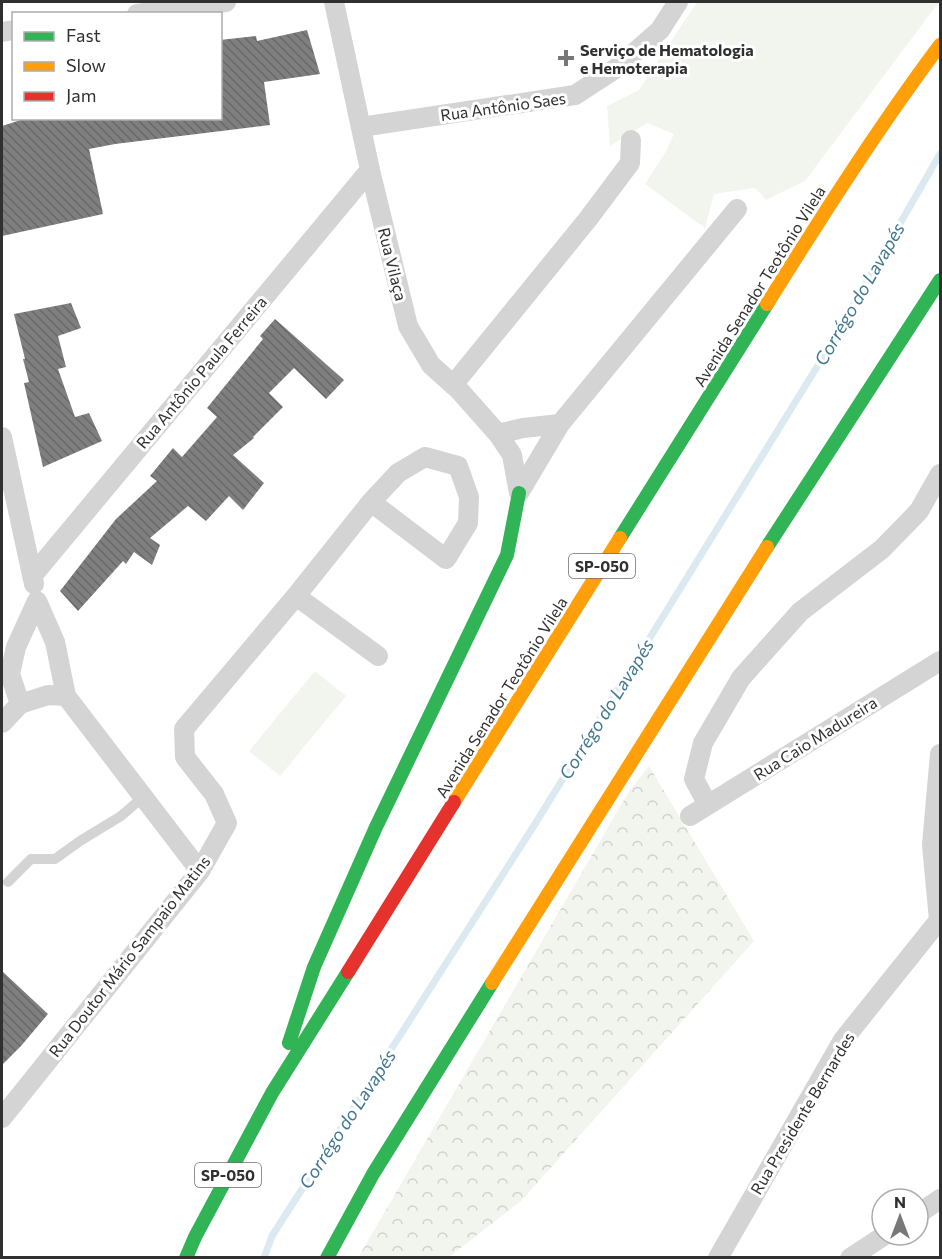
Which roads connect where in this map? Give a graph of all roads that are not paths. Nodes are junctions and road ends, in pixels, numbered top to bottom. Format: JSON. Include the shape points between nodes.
{"nodes":[{"id":1,"x":226,"y":2,"type":"edge"},
{"id":2,"x":334,"y":2,"type":"edge"},
{"id":3,"x":678,"y":2,"type":"edge"},
{"id":4,"x":152,"y":12,"type":"edge"},
{"id":5,"x":940,"y":45,"type":"edge"},
{"id":6,"x":362,"y":127,"type":"junction"},
{"id":7,"x":631,"y":140,"type":"dead end"},
{"id":8,"x":370,"y":170,"type":"junction"},
{"id":9,"x":737,"y":209,"type":"dead end"},
{"id":10,"x":940,"y":280,"type":"edge"},
{"id":11,"x":453,"y":385,"type":"junction"},
{"id":12,"x":560,"y":424,"type":"junction"},
{"id":13,"x":498,"y":434,"type":"junction"},
{"id":14,"x":2,"y":437,"type":"edge"},
{"id":15,"x":940,"y":474,"type":"edge"},
{"id":16,"x":519,"y":493,"type":"junction"},
{"id":17,"x":371,"y":502,"type":"junction"},
{"id":18,"x":33,"y":575,"type":"junction"},
{"id":19,"x":296,"y":596,"type":"junction"},
{"id":20,"x":37,"y":601,"type":"junction"},
{"id":21,"x":378,"y":656,"type":"dead end"},
{"id":22,"x":940,"y":661,"type":"edge"},
{"id":23,"x":66,"y":696,"type":"junction"},
{"id":24,"x":20,"y":704,"type":"junction"},
{"id":25,"x":2,"y":723,"type":"edge"},
{"id":26,"x":940,"y":754,"type":"edge"},
{"id":27,"x":143,"y":797,"type":"junction"},
{"id":28,"x":708,"y":805,"type":"junction"},
{"id":29,"x":690,"y":816,"type":"dead end"},
{"id":30,"x":200,"y":871,"type":"junction"},
{"id":31,"x":8,"y":882,"type":"dead end"},
{"id":32,"x":940,"y":920,"type":"edge"},
{"id":33,"x":272,"y":1093,"type":"junction"},
{"id":34,"x":2,"y":1118,"type":"edge"},
{"id":35,"x":870,"y":1244,"type":"edge"},
{"id":36,"x":186,"y":1257,"type":"edge"},
{"id":37,"x":327,"y":1257,"type":"edge"},
{"id":38,"x":718,"y":1257,"type":"edge"},
{"id":39,"x":850,"y":1257,"type":"edge"}],
"edges":[{"from":1,"to":4,"type":"street"},
{"from":2,"to":6,"type":"street","name":"Rua Vilaça"},
{"from":3,"to":6,"type":"street","name":"Rua Antônio Saes","via":[[660,30],[618,67],[575,95]]},
{"from":5,"to":33,"type":"highway","name":"Avenida Senador Teotônio Vilela","number":"SP-050","via":[[835,195]]},
{"from":6,"to":8,"type":"street","name":"Rua Vilaça"},
{"from":7,"to":11,"type":"street","via":[[630,162]]},
{"from":8,"to":11,"type":"street","name":"Rua Vilaça","via":[[408,326],[432,365]]},
{"from":8,"to":18,"type":"street","name":"Rua Antônio Paula Ferreira"},
{"from":9,"to":12,"type":"street"},
{"from":10,"to":37,"type":"highway","via":[[553,884],[373,1174]]},
{"from":11,"to":13,"type":"street","name":"Rua Vilaça"},
{"from":12,"to":13,"type":"street"},
{"from":12,"to":16,"type":"street"},
{"from":13,"to":16,"type":"street","name":"Rua Vilaça","via":[[512,455]]},
{"from":14,"to":18,"type":"street"},
{"from":15,"to":28,"type":"street","via":[[919,511],[882,549],[800,612],[741,678],[703,743],[694,779]]},
{"from":16,"to":33,"type":"highway","via":[[507,555],[376,827],[319,956]]},
{"from":17,"to":17,"type":"street","name":"Rua Doutor Mário Sampaio Matins","via":[[398,473],[425,457],[458,466],[469,497],[468,523],[446,559]]},
{"from":17,"to":19,"type":"street","name":"Rua Doutor Mário Sampaio Matins"},
{"from":18,"to":20,"type":"street"},
{"from":19,"to":21,"type":"street"},
{"from":19,"to":30,"type":"street","name":"Rua Doutor Mário Sampaio Matins","via":[[184,729],[185,757],[214,794],[227,823]]},
{"from":20,"to":23,"type":"street","via":[[55,642]]},
{"from":20,"to":24,"type":"street","via":[[16,647],[9,674]]},
{"from":22,"to":28,"type":"street","name":"Rua Caio Madureira"},
{"from":23,"to":24,"type":"street","via":[[48,695]]},
{"from":23,"to":27,"type":"street"},
{"from":24,"to":25,"type":"street"},
{"from":26,"to":32,"type":"street","via":[[932,845]]},
{"from":27,"to":30,"type":"street"},
{"from":27,"to":31,"type":"lane","via":[[55,859],[31,859]]},
{"from":28,"to":29,"type":"street","name":"Rua Caio Madureira"},
{"from":30,"to":34,"type":"street","name":"Rua Doutor Mário Sampaio Matins"},
{"from":32,"to":38,"type":"street","name":"Rua Presidente Bernardes","via":[[843,1040]]},
{"from":33,"to":36,"type":"highway","name":"Avenida Senador Teotônio Vilela","number":"SP-050"},
{"from":35,"to":39,"type":"street"}]}
